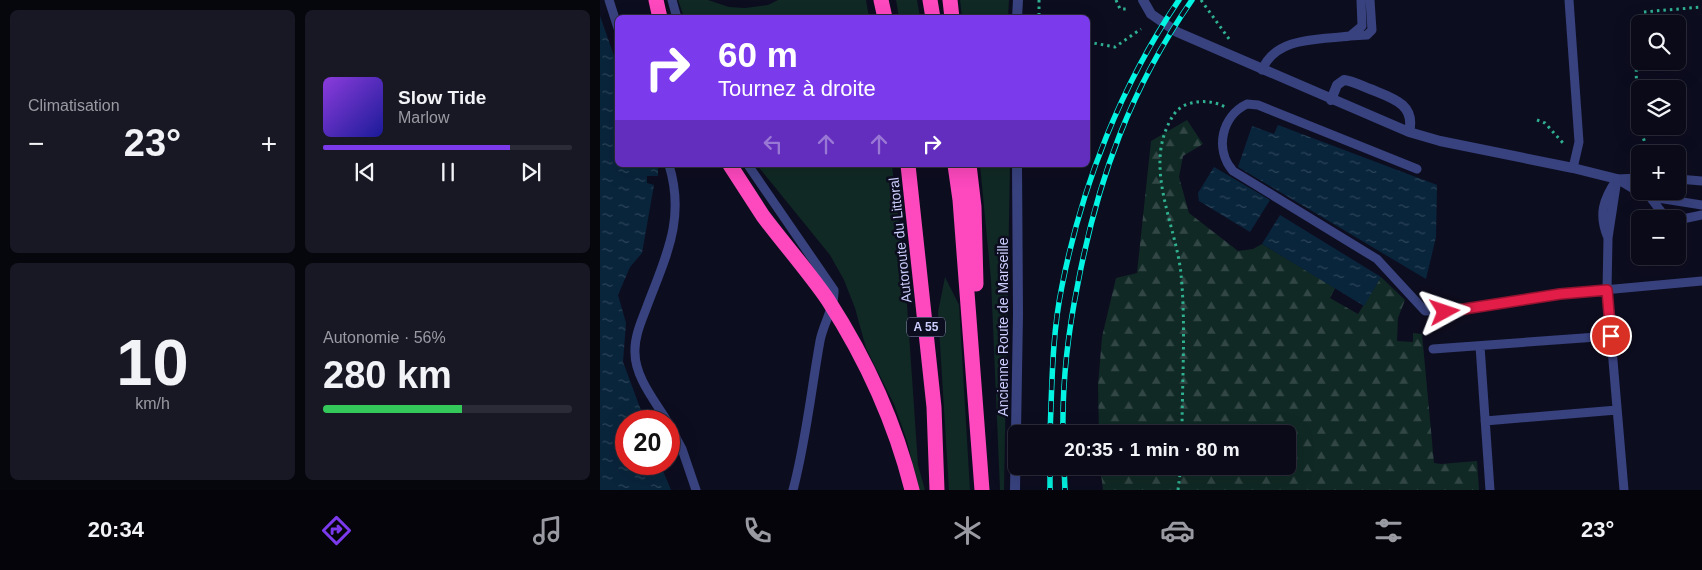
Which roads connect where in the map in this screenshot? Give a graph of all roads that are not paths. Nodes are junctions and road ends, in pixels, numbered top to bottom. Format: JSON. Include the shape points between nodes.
{"nodes":[{"id":1,"x":609,"y":0,"type":"edge"},
{"id":2,"x":656,"y":0,"type":"edge"},
{"id":3,"x":672,"y":0,"type":"edge"},
{"id":4,"x":882,"y":0,"type":"edge"},
{"id":5,"x":930,"y":0,"type":"edge"},
{"id":6,"x":950,"y":0,"type":"edge"},
{"id":7,"x":1018,"y":0,"type":"edge"},
{"id":8,"x":1143,"y":0,"type":"edge"},
{"id":9,"x":1361,"y":0,"type":"edge"},
{"id":10,"x":1370,"y":0,"type":"edge"},
{"id":11,"x":1569,"y":0,"type":"edge"},
{"id":12,"x":659,"y":15,"type":"edge"},
{"id":13,"x":677,"y":15,"type":"edge"},
{"id":14,"x":884,"y":15,"type":"edge"},
{"id":15,"x":932,"y":15,"type":"edge"},
{"id":16,"x":952,"y":15,"type":"edge"},
{"id":17,"x":1018,"y":15,"type":"edge"},
{"id":18,"x":615,"y":19,"type":"edge"},
{"id":19,"x":1350,"y":36,"type":"junction"},
{"id":20,"x":1262,"y":70,"type":"junction"},
{"id":21,"x":1331,"y":100,"type":"junction"},
{"id":22,"x":1409,"y":132,"type":"junction"},
{"id":23,"x":670,"y":167,"type":"edge"},
{"id":24,"x":731,"y":167,"type":"edge"},
{"id":25,"x":749,"y":167,"type":"edge"},
{"id":26,"x":908,"y":167,"type":"edge"},
{"id":27,"x":955,"y":167,"type":"edge"},
{"id":28,"x":969,"y":167,"type":"edge"},
{"id":29,"x":1017,"y":167,"type":"edge"},
{"id":30,"x":1573,"y":168,"type":"junction"},
{"id":31,"x":1417,"y":169,"type":"dead end"},
{"id":32,"x":1631,"y":178,"type":"edge"},
{"id":33,"x":1617,"y":179,"type":"junction"},
{"id":34,"x":1686,"y":180,"type":"edge"},
{"id":35,"x":1702,"y":181,"type":"edge"},
{"id":36,"x":1631,"y":189,"type":"edge"},
{"id":37,"x":1652,"y":200,"type":"edge"},
{"id":38,"x":1670,"y":200,"type":"edge"},
{"id":39,"x":1702,"y":205,"type":"edge"},
{"id":40,"x":1660,"y":210,"type":"edge"},
{"id":41,"x":1702,"y":215,"type":"edge"},
{"id":42,"x":1686,"y":218,"type":"edge"},
{"id":43,"x":1702,"y":281,"type":"edge"},
{"id":44,"x":1607,"y":290,"type":"junction"},
{"id":45,"x":831,"y":306,"type":"junction"},
{"id":46,"x":1611,"y":336,"type":"junction"},
{"id":47,"x":1480,"y":346,"type":"junction"},
{"id":48,"x":1433,"y":349,"type":"dead end"},
{"id":49,"x":660,"y":410,"type":"edge"},
{"id":50,"x":1617,"y":410,"type":"junction"},
{"id":51,"x":1485,"y":421,"type":"junction"},
{"id":52,"x":980,"y":443,"type":"junction"},
{"id":53,"x":680,"y":445,"type":"edge"},
{"id":54,"x":696,"y":490,"type":"edge"},
{"id":55,"x":793,"y":490,"type":"edge"},
{"id":56,"x":912,"y":490,"type":"edge"},
{"id":57,"x":937,"y":490,"type":"edge"},
{"id":58,"x":982,"y":490,"type":"edge"},
{"id":59,"x":1015,"y":490,"type":"edge"},
{"id":60,"x":1490,"y":490,"type":"edge"},
{"id":61,"x":1624,"y":490,"type":"edge"}],
"edges":[{"from":1,"to":18,"type":"lane"},
{"from":2,"to":12,"type":"highway"},
{"from":3,"to":13,"type":"lane"},
{"from":4,"to":14,"type":"highway"},
{"from":5,"to":15,"type":"highway"},
{"from":6,"to":16,"type":"highway"},
{"from":7,"to":17,"type":"street"},
{"from":8,"to":20,"type":"street","via":[[1151,14],[1177,32]]},
{"from":9,"to":19,"type":"lane","via":[[1362,26]]},
{"from":10,"to":19,"type":"lane","via":[[1372,30],[1367,35]]},
{"from":11,"to":30,"type":"lane","via":[[1579,142]]},
{"from":19,"to":20,"type":"lane","via":[[1283,46],[1267,58]]},
{"from":20,"to":21,"type":"street"},
{"from":21,"to":22,"type":"street"},
{"from":21,"to":22,"type":"street","via":[[1337,84],[1344,80],[1393,98],[1410,117]]},
{"from":22,"to":30,"type":"street"},
{"from":23,"to":49,"type":"lane","via":[[674,182],[674,232],[640,327],[635,352],[642,379]]},
{"from":24,"to":45,"type":"highway"},
{"from":25,"to":45,"type":"lane","via":[[831,282],[835,299]]},
{"from":26,"to":57,"type":"highway","name":"Autoroute du Littoral","number":"A 55","via":[[934,407]]},
{"from":27,"to":52,"type":"highway"},
{"from":28,"to":52,"type":"highway","via":[[974,207]]},
{"from":29,"to":59,"type":"street","name":"Ancienne Route de Marseille"},
{"from":30,"to":33,"type":"street"},
{"from":31,"to":44,"type":"lane","via":[[1258,105],[1247,104],[1235,112],[1229,118],[1222,140],[1222,155],[1232,171],[1377,259],[1425,310],[1459,311],[1560,294]]},
{"from":32,"to":33,"type":"lane"},
{"from":33,"to":36,"type":"lane"},
{"from":33,"to":44,"type":"lane","via":[[1602,208],[1603,226],[1608,238]]},
{"from":34,"to":35,"type":"lane"},
{"from":37,"to":40,"type":"lane"},
{"from":38,"to":39,"type":"lane"},
{"from":41,"to":42,"type":"lane"},
{"from":43,"to":44,"type":"lane"},
{"from":44,"to":46,"type":"lane"},
{"from":45,"to":55,"type":"lane","via":[[820,340]]},
{"from":45,"to":56,"type":"highway","via":[[884,402]]},
{"from":46,"to":47,"type":"lane"},
{"from":46,"to":50,"type":"lane"},
{"from":47,"to":48,"type":"lane"},
{"from":47,"to":51,"type":"lane"},
{"from":50,"to":51,"type":"lane"},
{"from":50,"to":61,"type":"lane"},
{"from":51,"to":60,"type":"lane"},
{"from":52,"to":58,"type":"highway"},
{"from":53,"to":54,"type":"lane"}]}
